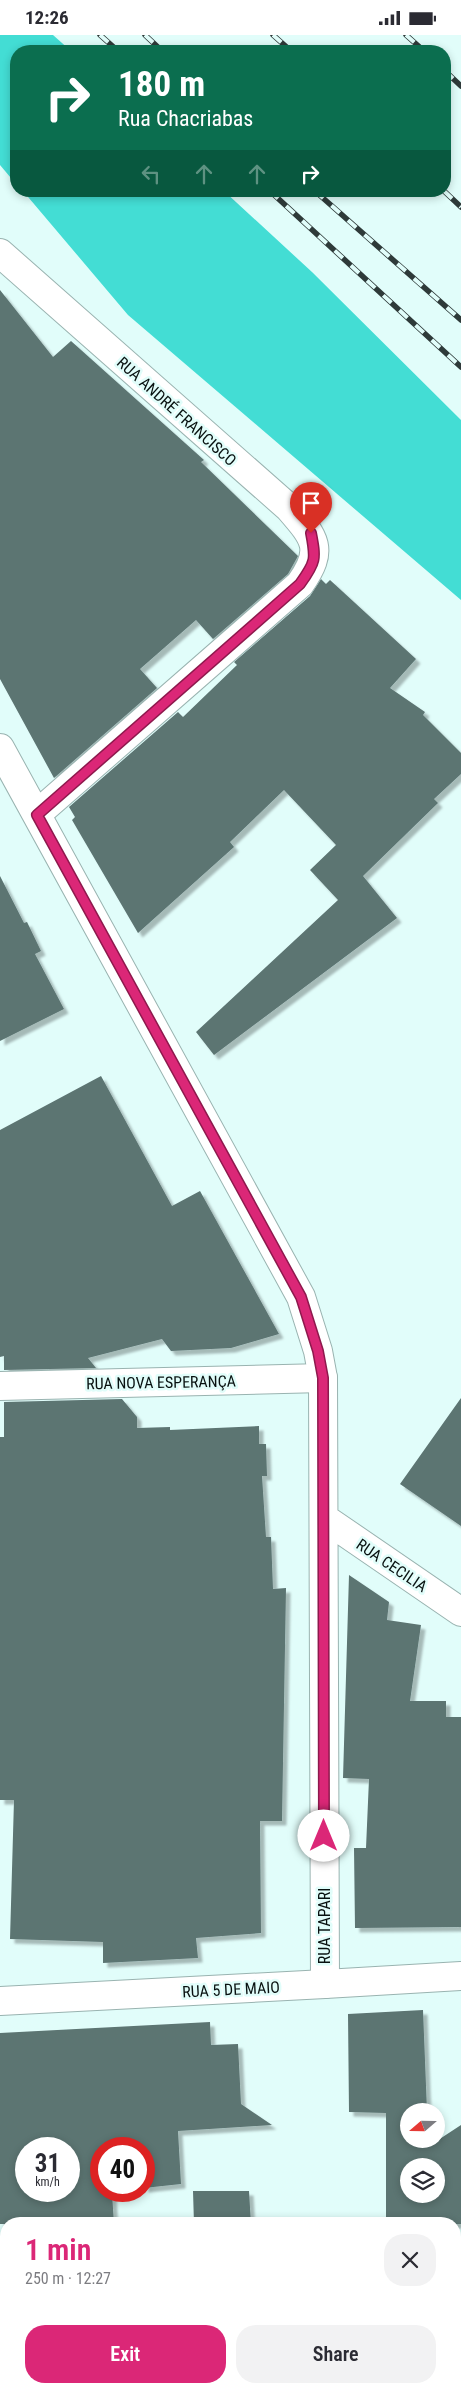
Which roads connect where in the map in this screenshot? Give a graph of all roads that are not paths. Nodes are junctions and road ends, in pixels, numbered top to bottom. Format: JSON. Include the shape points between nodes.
{"nodes":[{"id":1,"x":0,"y":253,"type":"edge"},
{"id":2,"x":0,"y":748,"type":"edge"},
{"id":3,"x":37,"y":815,"type":"junction"},
{"id":4,"x":323,"y":1378,"type":"junction"},
{"id":5,"x":0,"y":1386,"type":"edge"},
{"id":6,"x":324,"y":1518,"type":"junction"},
{"id":7,"x":461,"y":1612,"type":"edge"},
{"id":8,"x":461,"y":1976,"type":"edge"},
{"id":9,"x":325,"y":1984,"type":"junction"},
{"id":10,"x":0,"y":2001,"type":"edge"}],
"edges":[{"from":1,"to":3,"type":"street","name":"RUA ANDRÉ FRANCISCO","via":[[289,508],[311,533],[316,556],[300,584]]},
{"from":2,"to":3,"type":"street","name":"RUA TAPARI"},
{"from":3,"to":4,"type":"street","name":"RUA TAPARI","via":[[301,1297]]},
{"from":4,"to":5,"type":"street","name":"RUA NOVA ESPERANÇA"},
{"from":4,"to":6,"type":"street","name":"RUA TAPARI"},
{"from":6,"to":7,"type":"street","name":"RUA CECILIA"},
{"from":6,"to":9,"type":"street","name":"RUA TAPARI"},
{"from":8,"to":9,"type":"street","name":"RUA 5 DE MAIO"},
{"from":9,"to":10,"type":"street","name":"RUA 5 DE MAIO"}]}
